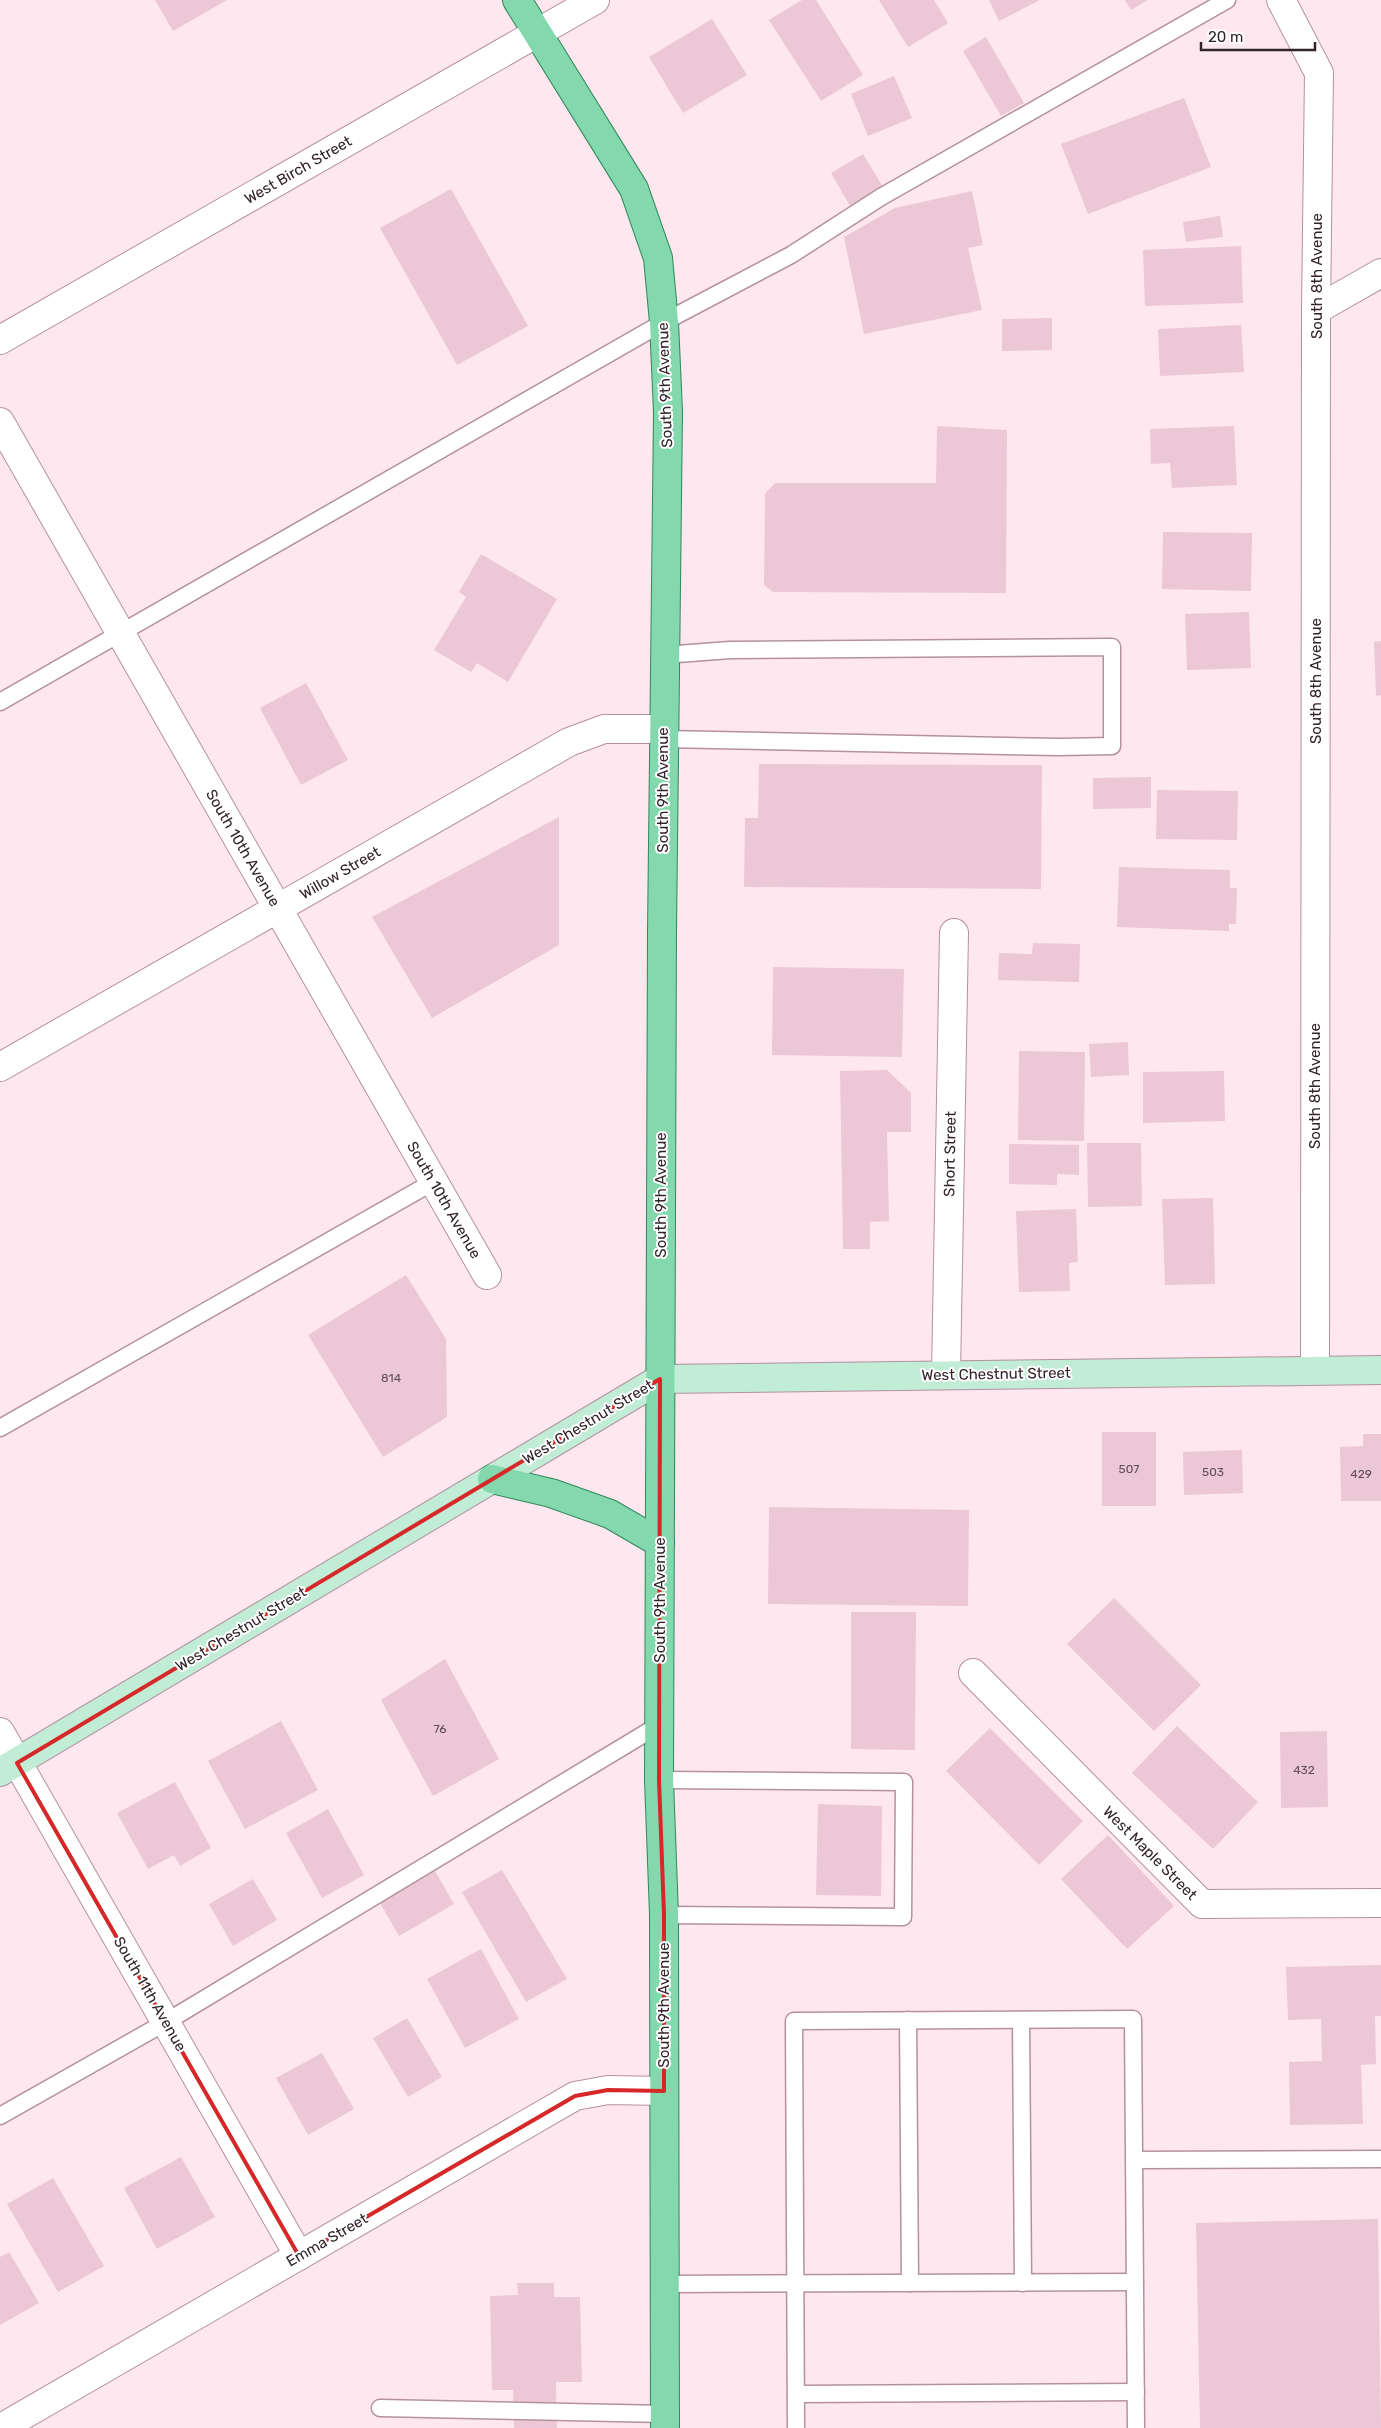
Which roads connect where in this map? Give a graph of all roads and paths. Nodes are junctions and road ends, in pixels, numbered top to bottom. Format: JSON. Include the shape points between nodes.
{"nodes":[{"id":1,"x":517,"y":0,"type":"edge"},
{"id":2,"x":596,"y":0,"type":"edge"},
{"id":3,"x":1227,"y":0,"type":"edge"},
{"id":4,"x":1281,"y":0,"type":"edge"},
{"id":5,"x":536,"y":34,"type":"junction"},
{"id":6,"x":1381,"y":273,"type":"edge"},
{"id":7,"x":1316,"y":310,"type":"junction"},
{"id":8,"x":664,"y":322,"type":"junction"},
{"id":9,"x":0,"y":340,"type":"edge"},
{"id":10,"x":0,"y":422,"type":"edge"},
{"id":11,"x":120,"y":633,"type":"junction"},
{"id":12,"x":664,"y":655,"type":"junction"},
{"id":13,"x":0,"y":702,"type":"edge"},
{"id":14,"x":664,"y":734,"type":"junction"},
{"id":15,"x":278,"y":908,"type":"junction"},
{"id":16,"x":954,"y":933,"type":"dead end"},
{"id":17,"x":0,"y":1067,"type":"edge"},
{"id":18,"x":433,"y":1182,"type":"junction"},
{"id":19,"x":487,"y":1275,"type":"dead end"},
{"id":20,"x":1315,"y":1370,"type":"junction"},
{"id":21,"x":1381,"y":1370,"type":"edge"},
{"id":22,"x":946,"y":1375,"type":"junction"},
{"id":23,"x":660,"y":1379,"type":"junction"},
{"id":24,"x":0,"y":1428,"type":"edge"},
{"id":25,"x":492,"y":1479,"type":"junction"},
{"id":26,"x":660,"y":1543,"type":"junction"},
{"id":27,"x":973,"y":1673,"type":"dead end"},
{"id":28,"x":659,"y":1724,"type":"junction"},
{"id":29,"x":0,"y":1732,"type":"edge"},
{"id":30,"x":9,"y":1767,"type":"edge"},
{"id":31,"x":659,"y":1780,"type":"junction"},
{"id":32,"x":1381,"y":1904,"type":"edge"},
{"id":33,"x":664,"y":1915,"type":"junction"},
{"id":34,"x":908,"y":2020,"type":"junction"},
{"id":35,"x":1021,"y":2020,"type":"junction"},
{"id":36,"x":166,"y":2022,"type":"junction"},
{"id":37,"x":664,"y":2091,"type":"junction"},
{"id":38,"x":0,"y":2116,"type":"edge"},
{"id":39,"x":1381,"y":2159,"type":"edge"},
{"id":40,"x":1134,"y":2160,"type":"junction"},
{"id":41,"x":299,"y":2256,"type":"junction"},
{"id":42,"x":1135,"y":2282,"type":"junction"},
{"id":43,"x":910,"y":2283,"type":"junction"},
{"id":44,"x":1023,"y":2283,"type":"junction"},
{"id":45,"x":664,"y":2284,"type":"junction"},
{"id":46,"x":796,"y":2284,"type":"junction"},
{"id":47,"x":1136,"y":2392,"type":"junction"},
{"id":48,"x":796,"y":2394,"type":"junction"},
{"id":49,"x":380,"y":2408,"type":"dead end"},
{"id":50,"x":665,"y":2421,"type":"edge"},
{"id":51,"x":1,"y":2428,"type":"edge"},
{"id":52,"x":796,"y":2428,"type":"edge"},
{"id":53,"x":1136,"y":2428,"type":"edge"}],
"edges":[{"from":1,"to":5,"type":"main road","name":"South 9th Avenue"},
{"from":2,"to":5,"type":"street","name":"West Birch Street"},
{"from":3,"to":8,"type":"lane","via":[[882,197],[791,254]]},
{"from":4,"to":7,"type":"street","name":"South 8th Avenue","via":[[1319,73]]},
{"from":5,"to":8,"type":"main road","name":"South 9th Avenue","via":[[634,189],[658,258]]},
{"from":5,"to":9,"type":"street","name":"West Birch Street"},
{"from":6,"to":7,"type":"street"},
{"from":7,"to":20,"type":"street","name":"South 8th Avenue"},
{"from":8,"to":11,"type":"lane"},
{"from":8,"to":12,"type":"main road","name":"South 9th Avenue","via":[[668,412]]},
{"from":10,"to":11,"type":"street","name":"South 10th Avenue"},
{"from":11,"to":13,"type":"lane"},
{"from":11,"to":15,"type":"street","name":"South 10th Avenue"},
{"from":12,"to":14,"type":"main road","name":"South 9th Avenue"},
{"from":12,"to":14,"type":"lane","via":[[730,650],[1112,647],[1112,746],[1059,748]]},
{"from":14,"to":15,"type":"street","name":"Willow Street","via":[[604,729],[582,736]]},
{"from":14,"to":23,"type":"main road","name":"South 9th Avenue"},
{"from":15,"to":17,"type":"street","name":"Willow Street"},
{"from":15,"to":18,"type":"street","name":"South 10th Avenue"},
{"from":16,"to":22,"type":"street","name":"Short Street"},
{"from":18,"to":19,"type":"street","name":"South 10th Avenue"},
{"from":18,"to":24,"type":"lane"},
{"from":20,"to":21,"type":"street","name":"West Chestnut Street"},
{"from":20,"to":22,"type":"street","name":"West Chestnut Street"},
{"from":22,"to":23,"type":"street","name":"West Chestnut Street"},
{"from":23,"to":25,"type":"street","name":"West Chestnut Street"},
{"from":23,"to":26,"type":"main road","name":"South 9th Avenue"},
{"from":25,"to":26,"type":"main road","via":[[551,1493],[610,1514]]},
{"from":25,"to":30,"type":"street","name":"West Chestnut Street"},
{"from":26,"to":28,"type":"main road","name":"South 9th Avenue"},
{"from":27,"to":32,"type":"street","name":"West Maple Street","via":[[1202,1904]]},
{"from":28,"to":31,"type":"main road","name":"South 9th Avenue"},
{"from":28,"to":36,"type":"lane"},
{"from":29,"to":30,"type":"street","name":"South 11th Avenue"},
{"from":30,"to":36,"type":"street","name":"South 11th Avenue"},
{"from":31,"to":33,"type":"main road","name":"South 9th Avenue"},
{"from":31,"to":33,"type":"lane","via":[[904,1782],[903,1917]]},
{"from":33,"to":37,"type":"main road","name":"South 9th Avenue"},
{"from":34,"to":35,"type":"lane"},
{"from":34,"to":43,"type":"lane"},
{"from":34,"to":46,"type":"lane","via":[[794,2021]]},
{"from":35,"to":40,"type":"lane","via":[[1133,2019]]},
{"from":35,"to":44,"type":"lane"},
{"from":36,"to":38,"type":"lane"},
{"from":36,"to":41,"type":"street","name":"South 11th Avenue"},
{"from":37,"to":41,"type":"street","name":"Emma Street","via":[[608,2090],[575,2096]]},
{"from":37,"to":45,"type":"main road","name":"South 9th Avenue"},
{"from":39,"to":40,"type":"lane"},
{"from":40,"to":42,"type":"lane"},
{"from":41,"to":51,"type":"street","name":"Emma Street"},
{"from":42,"to":44,"type":"lane"},
{"from":42,"to":47,"type":"lane"},
{"from":43,"to":44,"type":"lane"},
{"from":43,"to":46,"type":"lane"},
{"from":45,"to":46,"type":"lane"},
{"from":45,"to":50,"type":"main road","name":"South 9th Avenue"},
{"from":46,"to":48,"type":"lane"},
{"from":47,"to":48,"type":"lane"},
{"from":47,"to":53,"type":"lane"},
{"from":48,"to":52,"type":"lane"},
{"from":49,"to":50,"type":"lane"}]}
